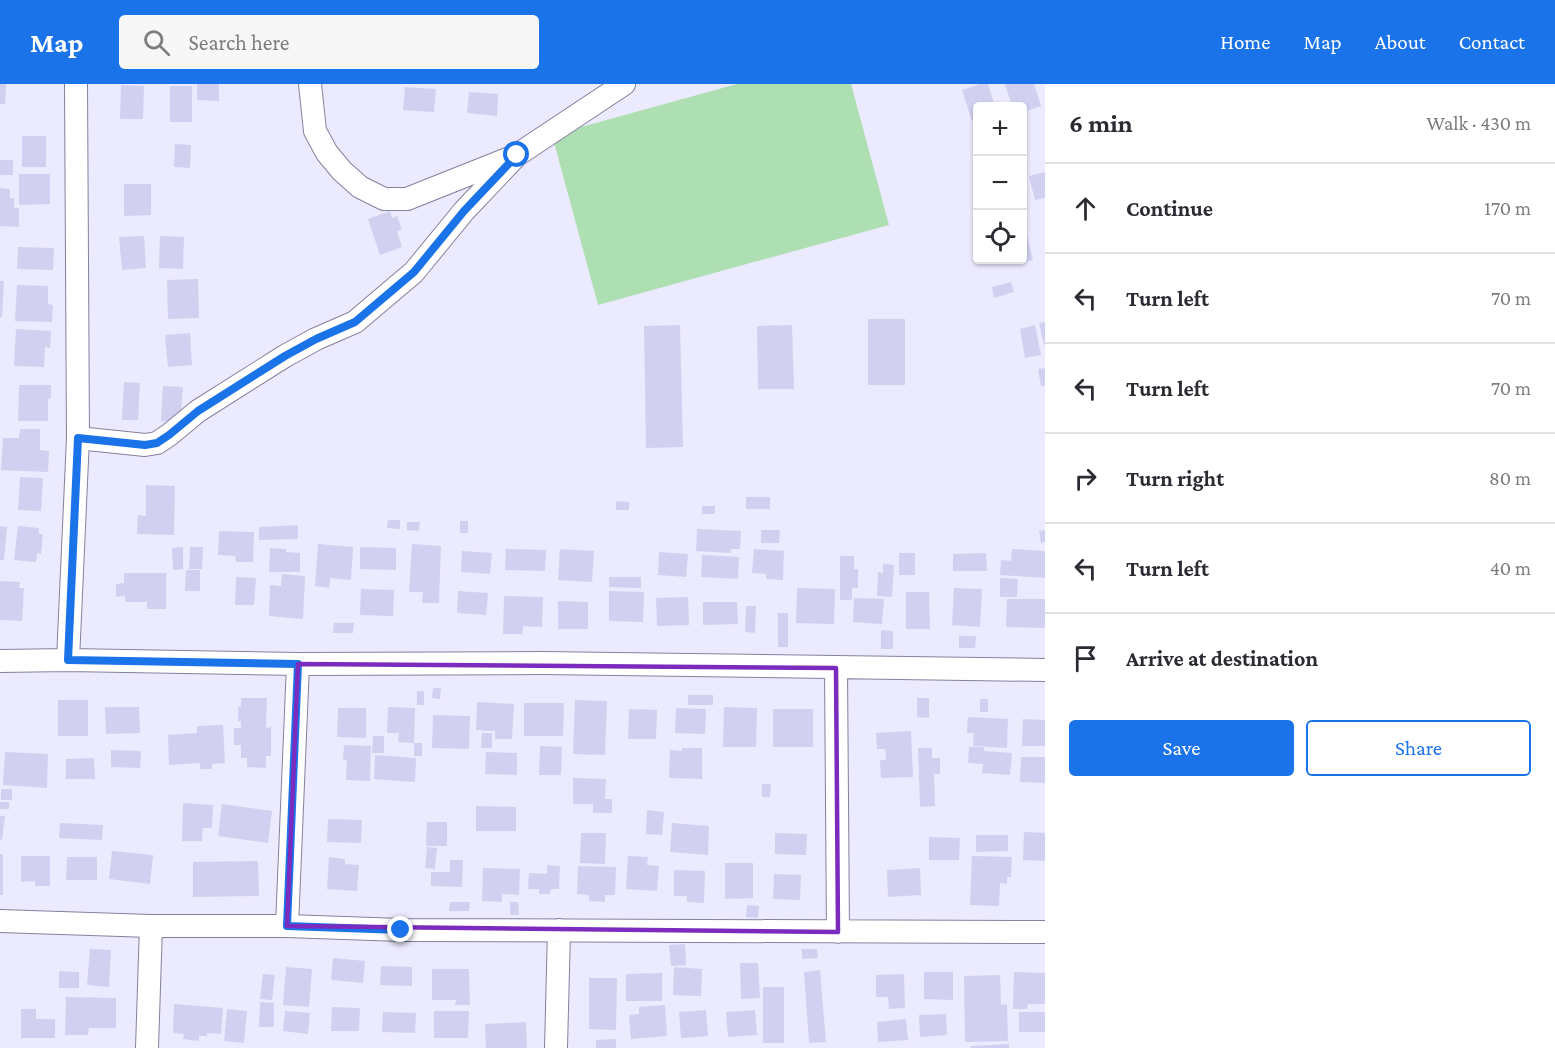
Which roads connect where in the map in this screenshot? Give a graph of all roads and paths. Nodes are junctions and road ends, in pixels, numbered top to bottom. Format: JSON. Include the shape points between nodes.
{"nodes":[{"id":1,"x":76,"y":84,"type":"edge"},
{"id":2,"x":310,"y":84,"type":"edge"},
{"id":3,"x":624,"y":84,"type":"edge"},
{"id":4,"x":517,"y":155,"type":"junction"},
{"id":5,"x":78,"y":438,"type":"junction"},
{"id":6,"x":68,"y":660,"type":"junction"},
{"id":7,"x":0,"y":661,"type":"edge"},
{"id":8,"x":298,"y":664,"type":"junction"},
{"id":9,"x":836,"y":668,"type":"junction"},
{"id":10,"x":1045,"y":670,"type":"edge"},
{"id":11,"x":0,"y":921,"type":"edge"},
{"id":12,"x":151,"y":926,"type":"junction"},
{"id":13,"x":287,"y":926,"type":"junction"},
{"id":14,"x":560,"y":930,"type":"junction"},
{"id":15,"x":838,"y":932,"type":"junction"},
{"id":16,"x":1045,"y":932,"type":"edge"},
{"id":17,"x":147,"y":1048,"type":"edge"},
{"id":18,"x":556,"y":1048,"type":"edge"}],
"edges":[{"from":1,"to":5,"type":"street"},
{"from":2,"to":4,"type":"street","via":[[315,131],[327,153],[360,187],[384,199],[406,200]]},
{"from":3,"to":4,"type":"street"},
{"from":4,"to":5,"type":"street","via":[[414,272],[355,322],[276,362],[198,411],[157,443]]},
{"from":5,"to":6,"type":"street"},
{"from":6,"to":7,"type":"street"},
{"from":6,"to":8,"type":"street"},
{"from":8,"to":9,"type":"street"},
{"from":8,"to":13,"type":"street"},
{"from":9,"to":10,"type":"street"},
{"from":9,"to":15,"type":"street"},
{"from":11,"to":12,"type":"street"},
{"from":12,"to":13,"type":"street"},
{"from":12,"to":17,"type":"street"},
{"from":13,"to":14,"type":"street"},
{"from":14,"to":15,"type":"street"},
{"from":14,"to":18,"type":"street"},
{"from":15,"to":16,"type":"street"}]}
